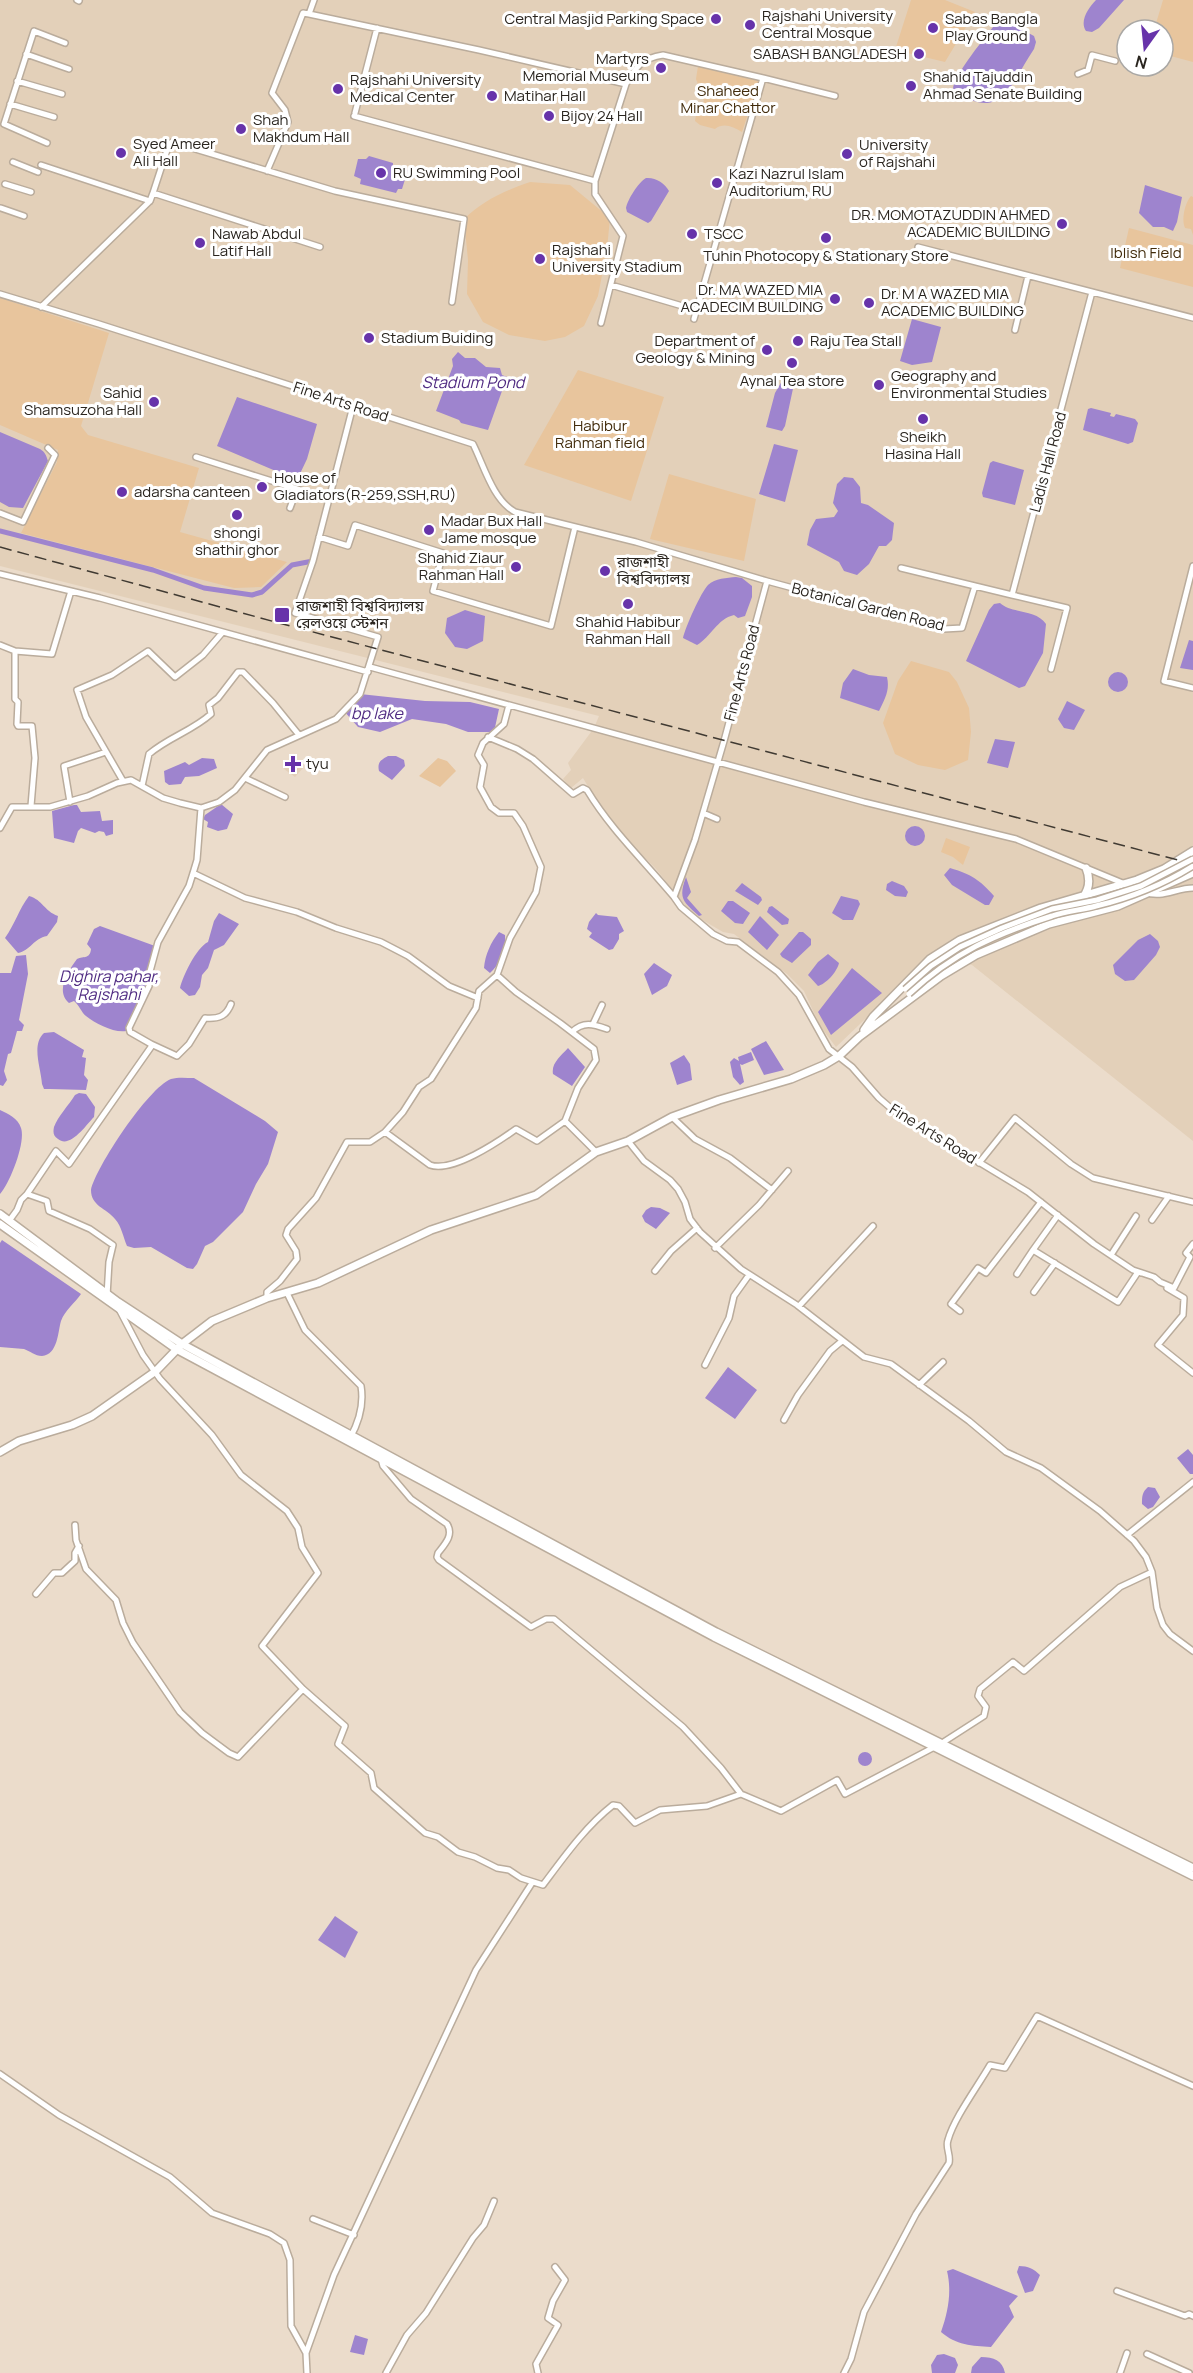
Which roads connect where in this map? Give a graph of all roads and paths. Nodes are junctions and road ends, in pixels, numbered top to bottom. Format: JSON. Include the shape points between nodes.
{"nodes":[{"id":1,"x":314,"y":0,"type":"edge"},
{"id":2,"x":309,"y":14,"type":"junction"},
{"id":3,"x":377,"y":28,"type":"junction"},
{"id":4,"x":65,"y":43,"type":"dead end"},
{"id":5,"x":26,"y":54,"type":"junction"},
{"id":6,"x":1115,"y":61,"type":"dead end"},
{"id":7,"x":69,"y":69,"type":"dead end"},
{"id":8,"x":1078,"y":74,"type":"dead end"},
{"id":9,"x":763,"y":78,"type":"junction"},
{"id":10,"x":18,"y":81,"type":"junction"},
{"id":11,"x":626,"y":84,"type":"junction"},
{"id":12,"x":62,"y":94,"type":"dead end"},
{"id":13,"x":835,"y":96,"type":"dead end"},
{"id":14,"x":10,"y":104,"type":"junction"},
{"id":15,"x":54,"y":117,"type":"dead end"},
{"id":16,"x":47,"y":143,"type":"dead end"},
{"id":17,"x":13,"y":162,"type":"dead end"},
{"id":18,"x":41,"y":165,"type":"dead end"},
{"id":19,"x":267,"y":171,"type":"junction"},
{"id":20,"x":38,"y":172,"type":"dead end"},
{"id":21,"x":594,"y":181,"type":"junction"},
{"id":22,"x":5,"y":184,"type":"dead end"},
{"id":23,"x":31,"y":192,"type":"dead end"},
{"id":24,"x":153,"y":193,"type":"junction"},
{"id":25,"x":150,"y":201,"type":"junction"},
{"id":26,"x":1,"y":208,"type":"edge"},
{"id":27,"x":24,"y":216,"type":"dead end"},
{"id":28,"x":320,"y":247,"type":"dead end"},
{"id":29,"x":918,"y":247,"type":"dead end"},
{"id":30,"x":1028,"y":276,"type":"junction"},
{"id":31,"x":611,"y":285,"type":"junction"},
{"id":32,"x":1092,"y":292,"type":"junction"},
{"id":33,"x":0,"y":294,"type":"edge"},
{"id":34,"x":452,"y":302,"type":"dead end"},
{"id":35,"x":41,"y":307,"type":"junction"},
{"id":36,"x":696,"y":310,"type":"junction"},
{"id":37,"x":1193,"y":318,"type":"edge"},
{"id":38,"x":694,"y":319,"type":"dead end"},
{"id":39,"x":601,"y":323,"type":"dead end"},
{"id":40,"x":1015,"y":330,"type":"dead end"},
{"id":41,"x":353,"y":406,"type":"junction"},
{"id":42,"x":48,"y":448,"type":"dead end"},
{"id":43,"x":196,"y":457,"type":"dead end"},
{"id":44,"x":297,"y":489,"type":"junction"},
{"id":45,"x":329,"y":498,"type":"junction"},
{"id":46,"x":291,"y":508,"type":"dead end"},
{"id":47,"x":0,"y":513,"type":"edge"},
{"id":48,"x":575,"y":527,"type":"junction"},
{"id":49,"x":319,"y":537,"type":"junction"},
{"id":50,"x":1193,"y":566,"type":"edge"},
{"id":51,"x":901,"y":568,"type":"dead end"},
{"id":52,"x":0,"y":574,"type":"edge"},
{"id":53,"x":767,"y":581,"type":"junction"},
{"id":54,"x":975,"y":586,"type":"junction"},
{"id":55,"x":71,"y":591,"type":"junction"},
{"id":56,"x":1012,"y":595,"type":"junction"},
{"id":57,"x":222,"y":633,"type":"junction"},
{"id":58,"x":0,"y":645,"type":"edge"},
{"id":59,"x":15,"y":651,"type":"junction"},
{"id":60,"x":369,"y":669,"type":"junction"},
{"id":61,"x":1051,"y":669,"type":"dead end"},
{"id":62,"x":1193,"y":688,"type":"edge"},
{"id":63,"x":509,"y":705,"type":"junction"},
{"id":64,"x":299,"y":735,"type":"junction"},
{"id":65,"x":488,"y":738,"type":"junction"},
{"id":66,"x":106,"y":752,"type":"junction"},
{"id":67,"x":717,"y":762,"type":"junction"},
{"id":68,"x":245,"y":778,"type":"junction"},
{"id":69,"x":123,"y":781,"type":"junction"},
{"id":70,"x":142,"y":786,"type":"junction"},
{"id":71,"x":285,"y":797,"type":"dead end"},
{"id":72,"x":70,"y":802,"type":"junction"},
{"id":73,"x":31,"y":806,"type":"junction"},
{"id":74,"x":201,"y":808,"type":"junction"},
{"id":75,"x":703,"y":813,"type":"junction"},
{"id":76,"x":717,"y":819,"type":"dead end"},
{"id":77,"x":0,"y":828,"type":"edge"},
{"id":78,"x":1193,"y":851,"type":"edge"},
{"id":79,"x":1193,"y":859,"type":"edge"},
{"id":80,"x":1193,"y":866,"type":"edge"},
{"id":81,"x":1086,"y":868,"type":"junction"},
{"id":82,"x":193,"y":873,"type":"junction"},
{"id":83,"x":1193,"y":873,"type":"edge"},
{"id":84,"x":1126,"y":884,"type":"junction"},
{"id":85,"x":1193,"y":888,"type":"edge"},
{"id":86,"x":1149,"y":894,"type":"junction"},
{"id":87,"x":674,"y":897,"type":"junction"},
{"id":88,"x":1083,"y":897,"type":"junction"},
{"id":89,"x":497,"y":975,"type":"junction"},
{"id":90,"x":907,"y":992,"type":"junction"},
{"id":91,"x":478,"y":998,"type":"junction"},
{"id":92,"x":890,"y":1001,"type":"junction"},
{"id":93,"x":231,"y":1004,"type":"dead end"},
{"id":94,"x":602,"y":1005,"type":"dead end"},
{"id":95,"x":896,"y":1009,"type":"junction"},
{"id":96,"x":593,"y":1024,"type":"junction"},
{"id":97,"x":607,"y":1029,"type":"dead end"},
{"id":98,"x":572,"y":1032,"type":"junction"},
{"id":99,"x":859,"y":1037,"type":"junction"},
{"id":100,"x":151,"y":1044,"type":"junction"},
{"id":101,"x":839,"y":1056,"type":"junction"},
{"id":102,"x":672,"y":1117,"type":"junction"},
{"id":103,"x":565,"y":1120,"type":"junction"},
{"id":104,"x":385,"y":1132,"type":"junction"},
{"id":105,"x":628,"y":1141,"type":"junction"},
{"id":106,"x":596,"y":1152,"type":"junction"},
{"id":107,"x":979,"y":1163,"type":"junction"},
{"id":108,"x":788,"y":1171,"type":"dead end"},
{"id":109,"x":772,"y":1190,"type":"junction"},
{"id":110,"x":27,"y":1194,"type":"junction"},
{"id":111,"x":1169,"y":1196,"type":"junction"},
{"id":112,"x":1041,"y":1202,"type":"junction"},
{"id":113,"x":1193,"y":1202,"type":"edge"},
{"id":114,"x":0,"y":1215,"type":"edge"},
{"id":115,"x":1058,"y":1215,"type":"junction"},
{"id":116,"x":1137,"y":1216,"type":"dead end"},
{"id":117,"x":1152,"y":1220,"type":"dead end"},
{"id":118,"x":9,"y":1221,"type":"junction"},
{"id":119,"x":0,"y":1224,"type":"edge"},
{"id":120,"x":873,"y":1227,"type":"dead end"},
{"id":121,"x":697,"y":1228,"type":"junction"},
{"id":122,"x":1193,"y":1244,"type":"edge"},
{"id":123,"x":716,"y":1248,"type":"junction"},
{"id":124,"x":1033,"y":1250,"type":"junction"},
{"id":125,"x":1111,"y":1255,"type":"junction"},
{"id":126,"x":1055,"y":1263,"type":"junction"},
{"id":127,"x":655,"y":1271,"type":"dead end"},
{"id":128,"x":1138,"y":1272,"type":"junction"},
{"id":129,"x":1017,"y":1274,"type":"dead end"},
{"id":130,"x":749,"y":1275,"type":"junction"},
{"id":131,"x":1148,"y":1275,"type":"junction"},
{"id":132,"x":1034,"y":1292,"type":"dead end"},
{"id":133,"x":287,"y":1293,"type":"junction"},
{"id":134,"x":107,"y":1298,"type":"junction"},
{"id":135,"x":267,"y":1298,"type":"junction"},
{"id":136,"x":799,"y":1306,"type":"junction"},
{"id":137,"x":120,"y":1311,"type":"junction"},
{"id":138,"x":960,"y":1311,"type":"dead end"},
{"id":139,"x":842,"y":1341,"type":"junction"},
{"id":140,"x":179,"y":1346,"type":"junction"},
{"id":141,"x":943,"y":1362,"type":"dead end"},
{"id":142,"x":705,"y":1365,"type":"dead end"},
{"id":143,"x":156,"y":1371,"type":"junction"},
{"id":144,"x":1193,"y":1373,"type":"edge"},
{"id":145,"x":919,"y":1385,"type":"junction"},
{"id":146,"x":784,"y":1420,"type":"dead end"},
{"id":147,"x":350,"y":1438,"type":"junction"},
{"id":148,"x":0,"y":1452,"type":"edge"},
{"id":149,"x":381,"y":1459,"type":"junction"},
{"id":150,"x":1193,"y":1482,"type":"edge"},
{"id":151,"x":75,"y":1524,"type":"dead end"},
{"id":152,"x":1126,"y":1534,"type":"junction"},
{"id":153,"x":79,"y":1546,"type":"junction"},
{"id":154,"x":1152,"y":1572,"type":"junction"},
{"id":155,"x":36,"y":1594,"type":"dead end"},
{"id":156,"x":1193,"y":1651,"type":"edge"},
{"id":157,"x":303,"y":1689,"type":"junction"},
{"id":158,"x":939,"y":1745,"type":"junction"},
{"id":159,"x":741,"y":1794,"type":"junction"},
{"id":160,"x":1193,"y":1868,"type":"edge"},
{"id":161,"x":1193,"y":1876,"type":"edge"},
{"id":162,"x":532,"y":1883,"type":"junction"},
{"id":163,"x":0,"y":2074,"type":"edge"},
{"id":164,"x":1193,"y":2086,"type":"edge"},
{"id":165,"x":494,"y":2201,"type":"dead end"},
{"id":166,"x":313,"y":2219,"type":"dead end"},
{"id":167,"x":354,"y":2235,"type":"junction"},
{"id":168,"x":555,"y":2267,"type":"dead end"},
{"id":169,"x":1117,"y":2291,"type":"dead end"},
{"id":170,"x":1193,"y":2316,"type":"edge"},
{"id":171,"x":306,"y":2353,"type":"junction"},
{"id":172,"x":1127,"y":2353,"type":"dead end"},
{"id":173,"x":1147,"y":2354,"type":"dead end"},
{"id":174,"x":1191,"y":2372,"type":"edge"},
{"id":175,"x":307,"y":2373,"type":"edge"},
{"id":176,"x":386,"y":2373,"type":"edge"},
{"id":177,"x":538,"y":2373,"type":"edge"},
{"id":178,"x":844,"y":2373,"type":"edge"},
{"id":179,"x":1120,"y":2373,"type":"edge"}],
"edges":[{"from":1,"to":2,"type":"street"},
{"from":2,"to":3,"type":"street"},
{"from":2,"to":19,"type":"street","via":[[303,13],[272,93],[285,110],[288,122]]},
{"from":3,"to":11,"type":"street"},
{"from":3,"to":21,"type":"street","via":[[354,114]]},
{"from":4,"to":5,"type":"street","via":[[34,31]]},
{"from":5,"to":7,"type":"street"},
{"from":5,"to":10,"type":"street"},
{"from":6,"to":8,"type":"street","via":[[1092,55],[1088,70]]},
{"from":9,"to":11,"type":"street","via":[[663,55],[635,67]]},
{"from":9,"to":13,"type":"street"},
{"from":9,"to":36,"type":"street"},
{"from":10,"to":12,"type":"street"},
{"from":10,"to":14,"type":"street"},
{"from":11,"to":21,"type":"street"},
{"from":14,"to":15,"type":"street"},
{"from":14,"to":16,"type":"street","via":[[3,124]]},
{"from":17,"to":20,"type":"street"},
{"from":18,"to":25,"type":"street"},
{"from":19,"to":24,"type":"street","via":[[171,143]]},
{"from":19,"to":34,"type":"street","via":[[334,191],[464,219]]},
{"from":21,"to":31,"type":"street","via":[[595,194],[623,236]]},
{"from":22,"to":23,"type":"street"},
{"from":24,"to":25,"type":"street"},
{"from":24,"to":28,"type":"street"},
{"from":25,"to":35,"type":"street"},
{"from":26,"to":27,"type":"street"},
{"from":29,"to":30,"type":"street"},
{"from":30,"to":32,"type":"street"},
{"from":30,"to":40,"type":"street"},
{"from":31,"to":36,"type":"street"},
{"from":31,"to":39,"type":"street"},
{"from":32,"to":37,"type":"street"},
{"from":32,"to":56,"type":"street","name":"Ladis Hall Road"},
{"from":33,"to":35,"type":"street","name":"Fine Arts Road"},
{"from":35,"to":41,"type":"street","name":"Fine Arts Road"},
{"from":36,"to":38,"type":"street"},
{"from":41,"to":45,"type":"street"},
{"from":41,"to":48,"type":"street","name":"Fine Arts Road","via":[[473,444],[508,508]]},
{"from":42,"to":47,"type":"street","via":[[55,455],[23,522]]},
{"from":43,"to":44,"type":"street"},
{"from":44,"to":45,"type":"street"},
{"from":44,"to":46,"type":"street"},
{"from":45,"to":49,"type":"street"},
{"from":48,"to":49,"type":"street","via":[[551,626],[433,591],[443,553],[356,525],[348,546]]},
{"from":48,"to":53,"type":"street","name":"Fine Arts Road"},
{"from":49,"to":60,"type":"street","via":[[295,613],[378,637]]},
{"from":50,"to":62,"type":"street","via":[[1164,681]]},
{"from":51,"to":54,"type":"street"},
{"from":52,"to":55,"type":"street"},
{"from":53,"to":54,"type":"street","name":"Botanical Garden Road","via":[[944,629],[962,628]]},
{"from":53,"to":67,"type":"street","name":"Fine Arts Road"},
{"from":54,"to":56,"type":"street"},
{"from":55,"to":57,"type":"street"},
{"from":55,"to":59,"type":"street","via":[[52,654]]},
{"from":56,"to":61,"type":"street","via":[[1066,608]]},
{"from":57,"to":60,"type":"street"},
{"from":57,"to":66,"type":"street","via":[[175,676],[148,651],[112,675],[77,690],[86,717]]},
{"from":58,"to":59,"type":"street"},
{"from":59,"to":73,"type":"street","via":[[17,724],[32,726],[35,758]]},
{"from":60,"to":63,"type":"street"},
{"from":60,"to":64,"type":"street","via":[[360,694],[336,719]]},
{"from":63,"to":65,"type":"street","via":[[504,724]]},
{"from":63,"to":67,"type":"street"},
{"from":64,"to":68,"type":"street","via":[[267,750]]},
{"from":64,"to":70,"type":"street","via":[[243,672],[238,672],[209,705],[209,716],[149,754]]},
{"from":65,"to":87,"type":"street","via":[[533,759],[573,794],[583,788],[587,790],[608,823]]},
{"from":65,"to":89,"type":"street","via":[[478,755],[484,765],[480,787],[491,807],[499,813],[514,813],[542,867],[536,892],[510,938]]},
{"from":66,"to":69,"type":"street"},
{"from":66,"to":72,"type":"street","via":[[64,766]]},
{"from":67,"to":75,"type":"street","name":"Fine Arts Road"},
{"from":67,"to":81,"type":"street","via":[[1016,839]]},
{"from":68,"to":71,"type":"street"},
{"from":68,"to":74,"type":"street","via":[[219,802]]},
{"from":69,"to":70,"type":"street","via":[[132,780]]},
{"from":69,"to":72,"type":"street"},
{"from":70,"to":74,"type":"street","via":[[163,798]]},
{"from":72,"to":73,"type":"street"},
{"from":73,"to":77,"type":"street","via":[[12,807]]},
{"from":74,"to":82,"type":"street"},
{"from":75,"to":76,"type":"street"},
{"from":75,"to":87,"type":"street","name":"Fine Arts Road"},
{"from":78,"to":84,"type":"main road","via":[[1164,869]]},
{"from":79,"to":90,"type":"street","bridge":true,"via":[[1141,886],[1052,909],[960,947],[931,966]]},
{"from":80,"to":90,"type":"street","bridge":true,"via":[[1143,891],[1099,906],[1054,915],[994,938],[963,952]]},
{"from":81,"to":84,"type":"street"},
{"from":81,"to":88,"type":"main road","via":[[1088,887]]},
{"from":82,"to":91,"type":"street","via":[[244,898],[381,942],[449,986]]},
{"from":82,"to":100,"type":"street","via":[[158,942],[148,975],[149,986],[129,1028]]},
{"from":83,"to":86,"type":"main road"},
{"from":84,"to":86,"type":"street"},
{"from":84,"to":88,"type":"main road"},
{"from":85,"to":86,"type":"street","via":[[1157,896]]},
{"from":86,"to":95,"type":"main road","via":[[1049,924],[976,955]]},
{"from":87,"to":101,"type":"street","name":"Fine Arts Road","via":[[713,934],[738,942],[778,972],[800,995],[830,1049]]},
{"from":88,"to":92,"type":"main road","via":[[1041,908],[960,940],[930,959]]},
{"from":89,"to":91,"type":"street","via":[[479,991]]},
{"from":89,"to":98,"type":"street"},
{"from":90,"to":92,"type":"street"},
{"from":90,"to":95,"type":"street"},
{"from":91,"to":104,"type":"street","via":[[476,1008],[431,1079],[419,1087],[404,1112]]},
{"from":92,"to":99,"type":"main road"},
{"from":93,"to":100,"type":"street","via":[[224,1015],[205,1018],[177,1056]]},
{"from":94,"to":96,"type":"street"},
{"from":95,"to":99,"type":"main road"},
{"from":96,"to":97,"type":"street"},
{"from":96,"to":98,"type":"street"},
{"from":98,"to":103,"type":"street","via":[[594,1049],[596,1060],[578,1088]]},
{"from":99,"to":101,"type":"main road"},
{"from":100,"to":110,"type":"street","via":[[69,1164],[56,1151]]},
{"from":101,"to":102,"type":"main road","via":[[791,1079]]},
{"from":101,"to":107,"type":"street","name":"Fine Arts Road","via":[[893,1110]]},
{"from":102,"to":105,"type":"main road"},
{"from":102,"to":109,"type":"street","via":[[695,1139],[730,1158]]},
{"from":103,"to":104,"type":"street","via":[[537,1142],[516,1129],[486,1150],[438,1168]]},
{"from":103,"to":106,"type":"street"},
{"from":104,"to":135,"type":"street","via":[[370,1142],[347,1142],[316,1198],[288,1229],[286,1235],[297,1259],[267,1292]]},
{"from":105,"to":106,"type":"main road"},
{"from":105,"to":121,"type":"street","via":[[644,1161],[678,1189]]},
{"from":106,"to":133,"type":"main road","via":[[536,1195],[431,1230],[318,1283]]},
{"from":107,"to":111,"type":"street","via":[[1015,1118],[1093,1178]]},
{"from":107,"to":112,"type":"street","name":"Fine Arts Road"},
{"from":108,"to":109,"type":"street"},
{"from":109,"to":123,"type":"street"},
{"from":110,"to":118,"type":"street"},
{"from":110,"to":134,"type":"street","via":[[47,1201],[49,1211],[90,1229],[113,1245]]},
{"from":111,"to":113,"type":"street"},
{"from":111,"to":117,"type":"street"},
{"from":112,"to":115,"type":"street","name":"Fine Arts Road"},
{"from":112,"to":138,"type":"street","via":[[986,1273],[978,1268],[951,1304]]},
{"from":114,"to":118,"type":"main road"},
{"from":115,"to":124,"type":"street"},
{"from":115,"to":125,"type":"street","name":"Fine Arts Road"},
{"from":116,"to":125,"type":"street"},
{"from":118,"to":134,"type":"main road"},
{"from":119,"to":134,"type":"main road"},
{"from":120,"to":136,"type":"street"},
{"from":121,"to":123,"type":"street"},
{"from":121,"to":127,"type":"street"},
{"from":122,"to":131,"type":"street","name":"Fine Arts Road","via":[[1174,1288]]},
{"from":123,"to":130,"type":"street"},
{"from":124,"to":126,"type":"street"},
{"from":124,"to":129,"type":"street"},
{"from":125,"to":128,"type":"street","name":"Fine Arts Road"},
{"from":126,"to":128,"type":"street","via":[[1118,1302]]},
{"from":126,"to":132,"type":"street"},
{"from":128,"to":131,"type":"street","name":"Fine Arts Road"},
{"from":130,"to":136,"type":"street"},
{"from":130,"to":142,"type":"street","via":[[734,1296],[729,1318]]},
{"from":131,"to":144,"type":"street","via":[[1184,1298],[1183,1315],[1158,1345]]},
{"from":133,"to":135,"type":"main road"},
{"from":133,"to":147,"type":"street","via":[[306,1330],[361,1386],[361,1408]]},
{"from":134,"to":137,"type":"main road"},
{"from":134,"to":140,"type":"main road"},
{"from":135,"to":140,"type":"main road","via":[[212,1321]]},
{"from":136,"to":139,"type":"street"},
{"from":137,"to":140,"type":"main road"},
{"from":137,"to":143,"type":"street"},
{"from":139,"to":145,"type":"street","via":[[864,1357],[891,1364]]},
{"from":139,"to":146,"type":"street","via":[[830,1351]]},
{"from":140,"to":143,"type":"main road"},
{"from":140,"to":147,"type":"main road"},
{"from":141,"to":145,"type":"street"},
{"from":143,"to":148,"type":"main road","via":[[92,1416],[19,1441]]},
{"from":143,"to":157,"type":"street","via":[[221,1445],[241,1475],[287,1511],[318,1573],[262,1646]]},
{"from":145,"to":152,"type":"street","via":[[1006,1452],[1041,1468],[1073,1490]]},
{"from":147,"to":149,"type":"main road"},
{"from":147,"to":158,"type":"main road"},
{"from":149,"to":158,"type":"main road","via":[[714,1637]]},
{"from":149,"to":159,"type":"street","via":[[411,1499],[451,1529],[438,1553],[439,1560],[531,1627],[554,1618],[683,1727]]},
{"from":150,"to":152,"type":"street"},
{"from":151,"to":153,"type":"street"},
{"from":152,"to":154,"type":"street","via":[[1146,1557]]},
{"from":153,"to":155,"type":"street","via":[[75,1561],[62,1573],[54,1573]]},
{"from":153,"to":157,"type":"street","via":[[86,1569],[116,1600],[134,1643],[180,1712],[229,1753],[238,1757]]},
{"from":154,"to":156,"type":"street","via":[[1163,1625]]},
{"from":154,"to":158,"type":"street","via":[[1120,1587],[1024,1671],[1013,1662],[980,1689],[978,1696],[986,1707],[984,1716]]},
{"from":157,"to":162,"type":"street","via":[[345,1726],[338,1744],[371,1773],[374,1788],[425,1833],[438,1837],[458,1852],[509,1870]]},
{"from":158,"to":159,"type":"street","via":[[845,1794],[837,1780],[781,1811]]},
{"from":158,"to":160,"type":"main road"},
{"from":158,"to":161,"type":"main road"},
{"from":159,"to":162,"type":"street","via":[[707,1806],[660,1809],[635,1822],[613,1805],[566,1854],[543,1886]]},
{"from":162,"to":167,"type":"street","via":[[476,1970]]},
{"from":163,"to":171,"type":"street","via":[[59,2115],[170,2177],[212,2213],[284,2243],[290,2260],[291,2326]]},
{"from":164,"to":178,"type":"street","via":[[1037,2016],[1005,2068],[990,2066],[951,2131],[946,2144],[951,2156],[949,2163],[916,2214],[864,2312]]},
{"from":165,"to":176,"type":"street","via":[[484,2225],[407,2335]]},
{"from":166,"to":167,"type":"street"},
{"from":167,"to":171,"type":"street","via":[[325,2297]]},
{"from":168,"to":177,"type":"street","via":[[564,2280],[548,2318],[558,2325],[536,2364]]},
{"from":169,"to":170,"type":"street"},
{"from":171,"to":175,"type":"street"},
{"from":172,"to":179,"type":"street"},
{"from":173,"to":174,"type":"street"}]}
